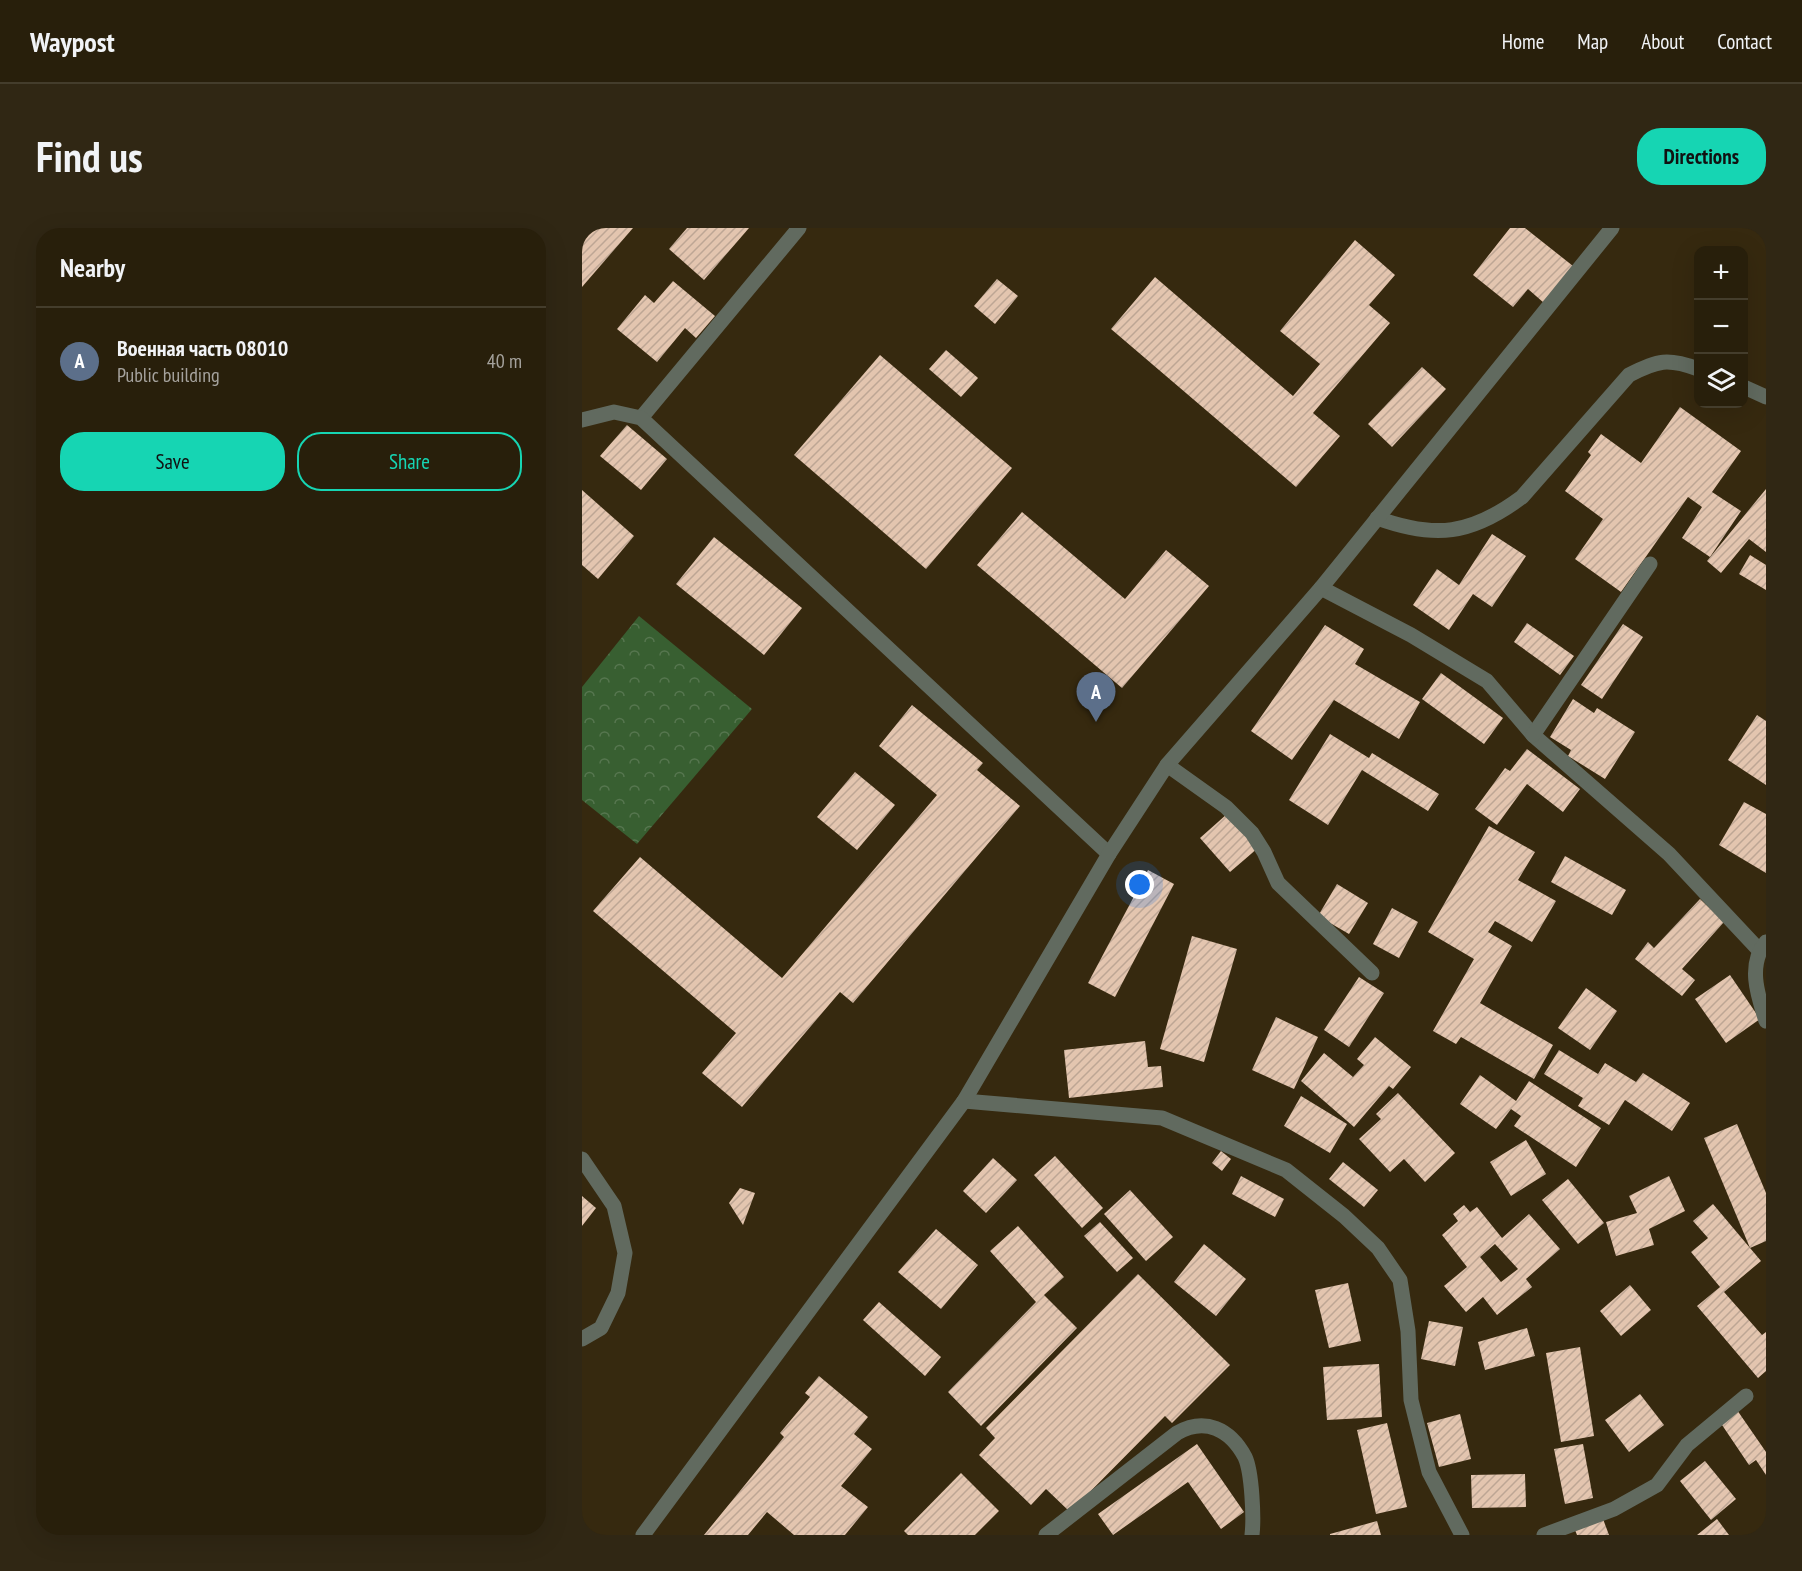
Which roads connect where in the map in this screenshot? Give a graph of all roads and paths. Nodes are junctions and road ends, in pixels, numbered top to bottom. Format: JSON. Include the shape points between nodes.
{"nodes":[{"id":1,"x":799,"y":228,"type":"edge"},
{"id":2,"x":1612,"y":228,"type":"edge"},
{"id":3,"x":1694,"y":367,"type":"edge"},
{"id":4,"x":1748,"y":389,"type":"edge"},
{"id":5,"x":1766,"y":397,"type":"edge"},
{"id":6,"x":641,"y":418,"type":"junction"},
{"id":7,"x":582,"y":420,"type":"edge"},
{"id":8,"x":1377,"y":518,"type":"junction"},
{"id":9,"x":1650,"y":564,"type":"dead end"},
{"id":10,"x":1321,"y":588,"type":"junction"},
{"id":11,"x":1533,"y":735,"type":"junction"},
{"id":12,"x":1167,"y":765,"type":"junction"},
{"id":13,"x":1109,"y":854,"type":"junction"},
{"id":14,"x":1763,"y":946,"type":"edge"},
{"id":15,"x":1372,"y":973,"type":"dead end"},
{"id":16,"x":1766,"y":1021,"type":"edge"},
{"id":17,"x":964,"y":1101,"type":"junction"},
{"id":18,"x":582,"y":1159,"type":"edge"},
{"id":19,"x":582,"y":1339,"type":"edge"},
{"id":20,"x":1746,"y":1396,"type":"dead end"},
{"id":21,"x":643,"y":1535,"type":"edge"},
{"id":22,"x":1046,"y":1535,"type":"edge"},
{"id":23,"x":1252,"y":1535,"type":"edge"},
{"id":24,"x":1462,"y":1535,"type":"edge"},
{"id":25,"x":1544,"y":1535,"type":"edge"}],
"edges":[{"from":1,"to":6,"type":"street"},
{"from":2,"to":8,"type":"street"},
{"from":3,"to":8,"type":"street","via":[[1675,360],[1653,363],[1629,375],[1522,497],[1502,513],[1438,533],[1404,528]]},
{"from":4,"to":5,"type":"street"},
{"from":6,"to":7,"type":"street","via":[[614,412]]},
{"from":6,"to":13,"type":"street"},
{"from":8,"to":10,"type":"street"},
{"from":9,"to":11,"type":"street"},
{"from":10,"to":11,"type":"street","via":[[1487,681]]},
{"from":10,"to":12,"type":"street"},
{"from":11,"to":14,"type":"street","via":[[1669,854]]},
{"from":12,"to":13,"type":"street"},
{"from":12,"to":15,"type":"street","via":[[1226,807],[1252,833],[1278,883]]},
{"from":13,"to":17,"type":"street"},
{"from":14,"to":16,"type":"street","via":[[1755,986]]},
{"from":17,"to":21,"type":"street"},
{"from":17,"to":24,"type":"street","via":[[1162,1118],[1286,1170],[1344,1216],[1378,1248],[1400,1280],[1412,1400],[1429,1472]]},
{"from":18,"to":19,"type":"street","via":[[614,1206],[625,1253],[618,1293],[601,1328]]},
{"from":20,"to":25,"type":"street","via":[[1688,1445],[1657,1485],[1614,1509]]},
{"from":22,"to":23,"type":"street","via":[[1177,1433],[1200,1424],[1216,1426],[1246,1458],[1254,1515]]}]}
